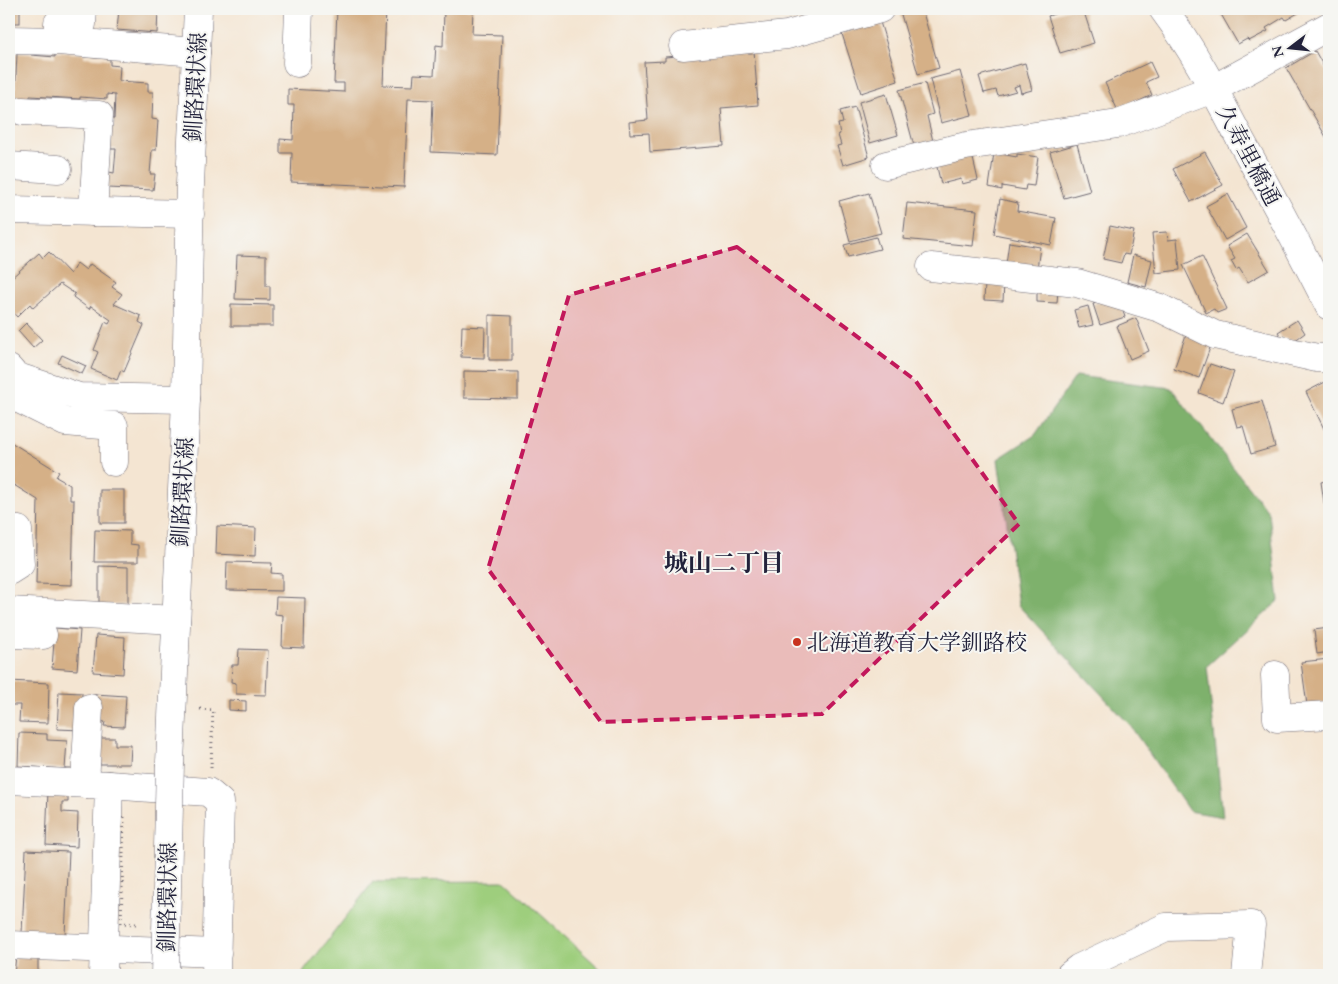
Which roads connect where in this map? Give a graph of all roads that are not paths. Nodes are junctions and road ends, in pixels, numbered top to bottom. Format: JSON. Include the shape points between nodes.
{"nodes":[{"id":1,"x":83,"y":9,"type":"edge"},
{"id":2,"x":198,"y":9,"type":"edge"},
{"id":3,"x":299,"y":9,"type":"edge"},
{"id":4,"x":880,"y":9,"type":"edge"},
{"id":5,"x":1163,"y":9,"type":"edge"},
{"id":6,"x":1329,"y":26,"type":"edge"},
{"id":7,"x":9,"y":40,"type":"edge"},
{"id":8,"x":58,"y":41,"type":"junction"},
{"id":9,"x":683,"y":46,"type":"dead end"},
{"id":10,"x":196,"y":52,"type":"junction"},
{"id":11,"x":297,"y":63,"type":"dead end"},
{"id":12,"x":1213,"y":89,"type":"junction"},
{"id":13,"x":22,"y":111,"type":"dead end"},
{"id":14,"x":886,"y":165,"type":"dead end"},
{"id":15,"x":9,"y":166,"type":"edge"},
{"id":16,"x":58,"y":169,"type":"dead end"},
{"id":17,"x":9,"y":210,"type":"edge"},
{"id":18,"x":93,"y":212,"type":"junction"},
{"id":19,"x":190,"y":214,"type":"junction"},
{"id":20,"x":931,"y":267,"type":"dead end"},
{"id":21,"x":1329,"y":306,"type":"edge"},
{"id":22,"x":1329,"y":358,"type":"edge"},
{"id":23,"x":10,"y":380,"type":"edge"},
{"id":24,"x":186,"y":399,"type":"junction"},
{"id":25,"x":114,"y":462,"type":"dead end"},
{"id":26,"x":9,"y":529,"type":"edge"},
{"id":27,"x":9,"y":571,"type":"edge"},
{"id":28,"x":9,"y":611,"type":"edge"},
{"id":29,"x":176,"y":620,"type":"junction"},
{"id":30,"x":9,"y":634,"type":"edge"},
{"id":31,"x":43,"y":635,"type":"dead end"},
{"id":32,"x":1275,"y":675,"type":"dead end"},
{"id":33,"x":89,"y":708,"type":"dead end"},
{"id":34,"x":1329,"y":715,"type":"edge"},
{"id":35,"x":9,"y":780,"type":"edge"},
{"id":36,"x":97,"y":784,"type":"junction"},
{"id":37,"x":9,"y":945,"type":"edge"},
{"id":38,"x":104,"y":948,"type":"junction"},
{"id":39,"x":216,"y":964,"type":"edge"},
{"id":40,"x":103,"y":975,"type":"edge"},
{"id":41,"x":164,"y":975,"type":"edge"},
{"id":42,"x":1070,"y":975,"type":"edge"},
{"id":43,"x":1246,"y":975,"type":"edge"}],
"edges":[{"from":1,"to":8,"type":"street","via":[[82,24],[58,23]]},
{"from":2,"to":10,"type":"street","name":"釧路環状線"},
{"from":3,"to":11,"type":"street"},
{"from":4,"to":9,"type":"street","via":[[787,35]]},
{"from":5,"to":12,"type":"street","name":"久寿里橋通","via":[[1181,33]]},
{"from":6,"to":12,"type":"street"},
{"from":7,"to":8,"type":"street"},
{"from":8,"to":10,"type":"street"},
{"from":10,"to":19,"type":"street","name":"釧路環状線"},
{"from":12,"to":14,"type":"street","via":[[1118,124],[966,146]]},
{"from":12,"to":21,"type":"street","name":"久寿里橋通"},
{"from":13,"to":18,"type":"street","via":[[99,115]]},
{"from":15,"to":16,"type":"street"},
{"from":17,"to":18,"type":"street"},
{"from":18,"to":19,"type":"street"},
{"from":19,"to":24,"type":"street","name":"釧路環状線"},
{"from":20,"to":22,"type":"street","via":[[1077,283],[1160,308],[1214,335]]},
{"from":23,"to":24,"type":"street","via":[[79,397]]},
{"from":23,"to":25,"type":"street","via":[[66,422],[114,426]]},
{"from":24,"to":29,"type":"street","name":"釧路環状線"},
{"from":26,"to":27,"type":"street","via":[[18,530],[20,564]]},
{"from":28,"to":29,"type":"street"},
{"from":29,"to":41,"type":"street","name":"釧路環状線","bridge":true},
{"from":30,"to":31,"type":"street"},
{"from":32,"to":34,"type":"street","via":[[1277,718]]},
{"from":33,"to":36,"type":"street"},
{"from":35,"to":36,"type":"street"},
{"from":36,"to":38,"type":"street"},
{"from":36,"to":39,"type":"street","via":[[208,792],[220,802]]},
{"from":37,"to":38,"type":"street"},
{"from":38,"to":39,"type":"street"},
{"from":38,"to":40,"type":"street"},
{"from":42,"to":43,"type":"street","via":[[1166,926],[1251,925]]}]}
